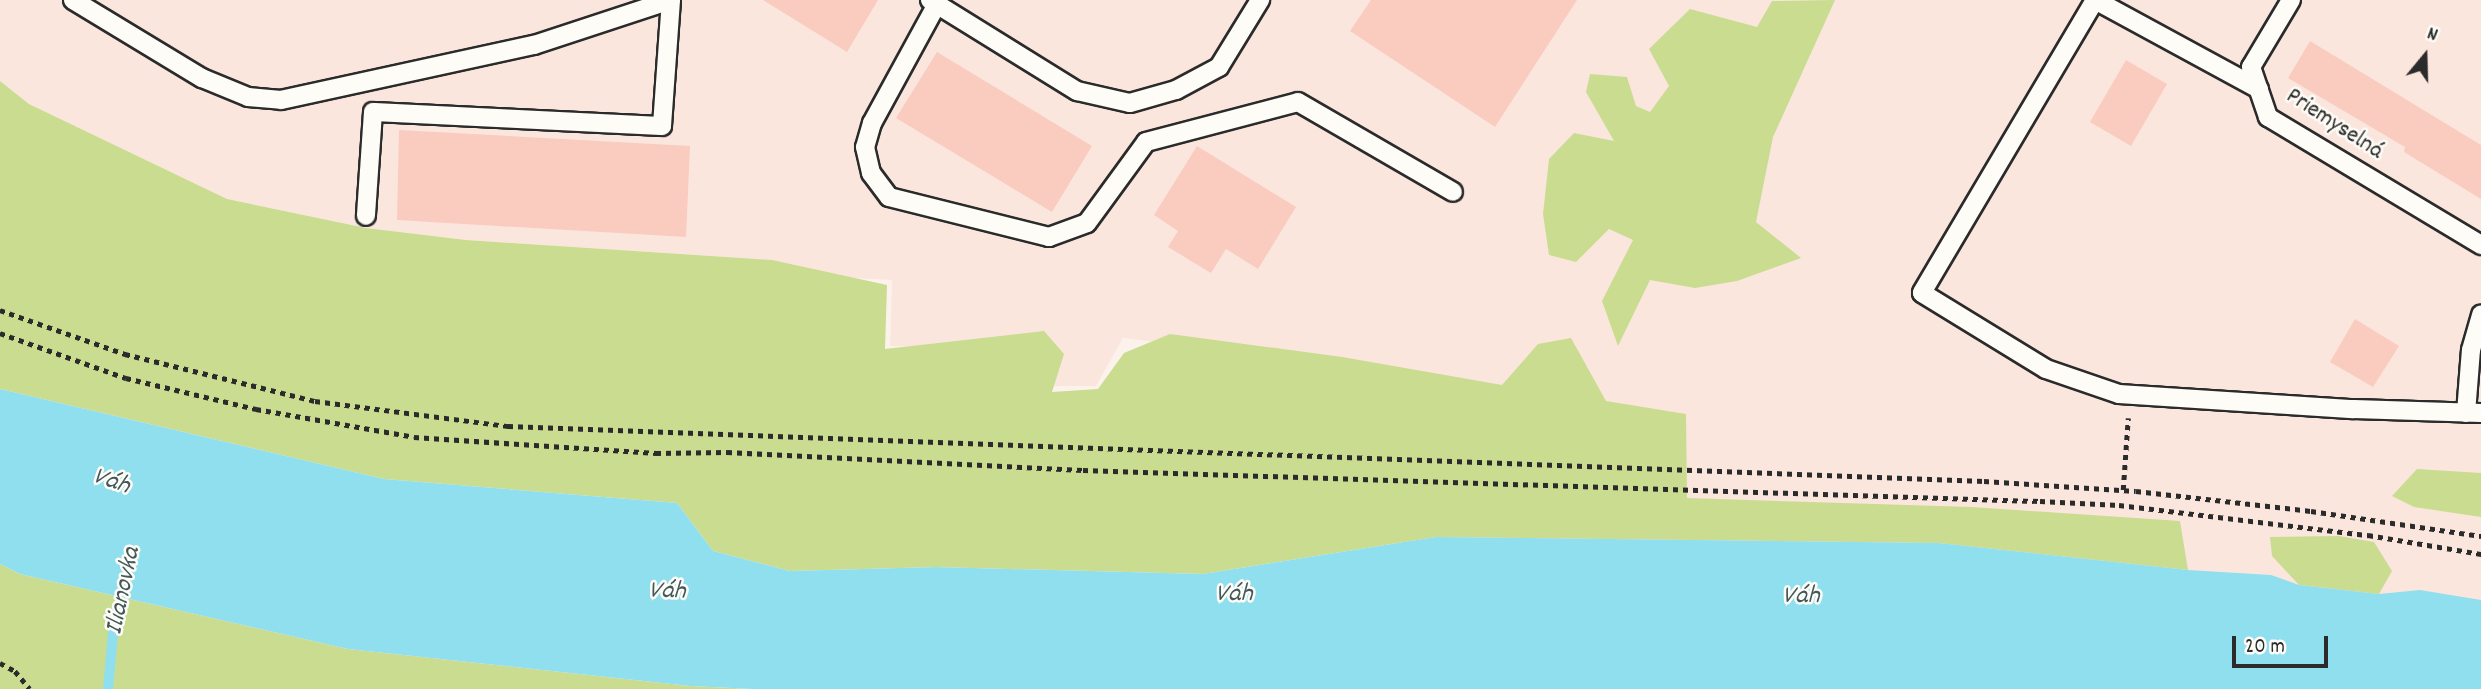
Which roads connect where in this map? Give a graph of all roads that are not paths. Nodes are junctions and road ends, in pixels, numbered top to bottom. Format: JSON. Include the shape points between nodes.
{"nodes":[{"id":1,"x":72,"y":0,"type":"edge"},
{"id":2,"x":1260,"y":0,"type":"edge"},
{"id":3,"x":2291,"y":0,"type":"edge"},
{"id":4,"x":934,"y":2,"type":"edge"},
{"id":5,"x":2259,"y":89,"type":"junction"},
{"id":6,"x":1453,"y":192,"type":"dead end"},
{"id":7,"x":366,"y":216,"type":"dead end"},
{"id":8,"x":2481,"y":245,"type":"edge"},
{"id":9,"x":2481,"y":314,"type":"edge"},
{"id":10,"x":2474,"y":413,"type":"edge"}],
"edges":[{"from":1,"to":7,"type":"lane","via":[[202,78],[248,97],[281,100],[534,45],[671,0],[662,126],[373,112]]},
{"from":2,"to":4,"type":"lane","via":[[1219,66],[1176,90],[1130,103],[1077,91]]},
{"from":3,"to":5,"type":"lane","name":"Priemyselná","via":[[2251,67]]},
{"from":4,"to":6,"type":"lane","via":[[872,123],[865,147],[871,173],[889,197],[1049,237],[1087,223],[1146,142],[1298,102]]},
{"from":5,"to":8,"type":"lane","name":"Priemyselná","via":[[2268,117]]},
{"from":5,"to":10,"type":"lane","via":[[2095,0],[1922,293],[2046,369],[2130,396]]},
{"from":9,"to":10,"type":"lane","via":[[2471,350]]}]}
